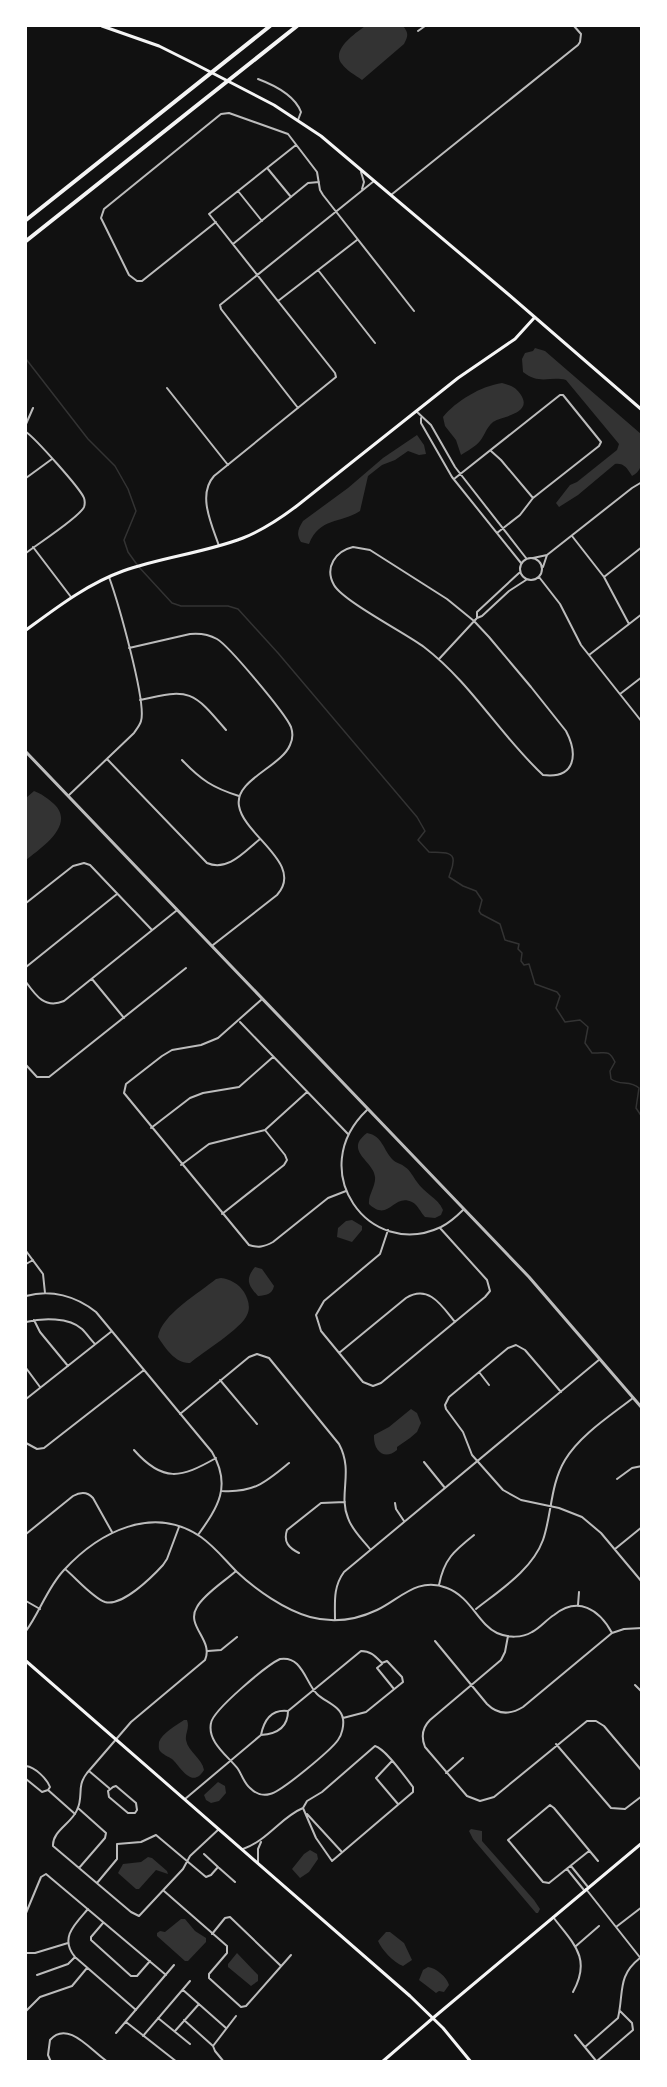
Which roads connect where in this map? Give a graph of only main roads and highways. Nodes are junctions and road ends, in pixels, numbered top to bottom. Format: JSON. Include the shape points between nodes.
{"nodes":[{"id":1,"x":102,"y":26,"type":"edge"},
{"id":2,"x":270,"y":26,"type":"edge"},
{"id":3,"x":297,"y":26,"type":"edge"},
{"id":4,"x":26,"y":220,"type":"edge"},
{"id":5,"x":26,"y":241,"type":"edge"},
{"id":6,"x":535,"y":318,"type":"junction"},
{"id":7,"x":642,"y":410,"type":"edge"},
{"id":8,"x":26,"y":630,"type":"edge"},
{"id":9,"x":26,"y":1661,"type":"edge"},
{"id":10,"x":642,"y":1845,"type":"edge"},
{"id":11,"x":433,"y":2018,"type":"junction"},
{"id":12,"x":382,"y":2061,"type":"edge"},
{"id":13,"x":471,"y":2061,"type":"edge"}],
"edges":[{"from":1,"to":6,"type":"main road","via":[[159,46],[298,120],[358,166]]},
{"from":2,"to":4,"type":"highway"},
{"from":3,"to":5,"type":"highway"},
{"from":6,"to":7,"type":"main road"},
{"from":6,"to":8,"type":"main road","via":[[515,339],[467,371],[286,514],[253,534],[109,577],[71,597]]},
{"from":9,"to":11,"type":"main road"},
{"from":10,"to":11,"type":"main road"},
{"from":11,"to":12,"type":"main road"},
{"from":11,"to":13,"type":"main road"}]}
